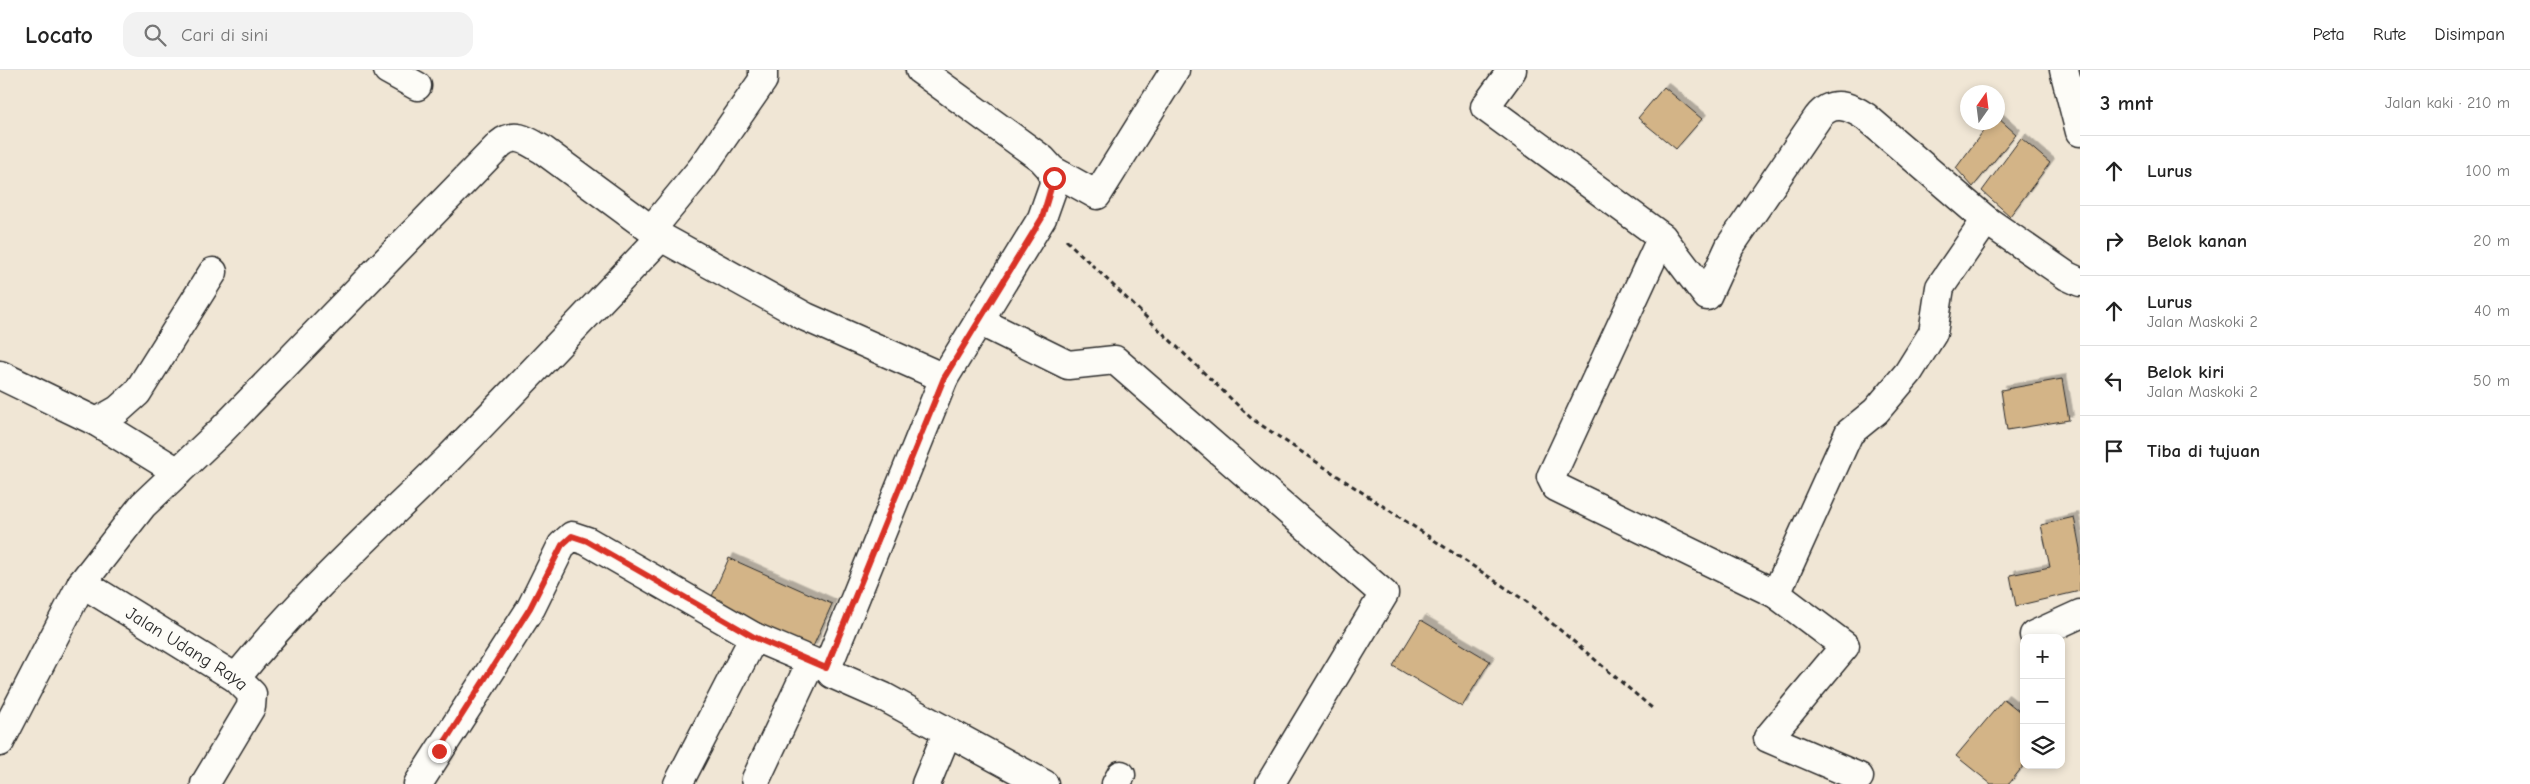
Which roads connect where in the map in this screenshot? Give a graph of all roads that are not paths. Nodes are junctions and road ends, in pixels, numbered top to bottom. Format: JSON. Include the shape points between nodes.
{"nodes":[{"id":1,"x":388,"y":70,"type":"edge"},
{"id":2,"x":763,"y":70,"type":"edge"},
{"id":3,"x":920,"y":70,"type":"edge"},
{"id":4,"x":1175,"y":70,"type":"edge"},
{"id":5,"x":1512,"y":70,"type":"edge"},
{"id":6,"x":2064,"y":70,"type":"edge"},
{"id":7,"x":417,"y":86,"type":"dead end"},
{"id":8,"x":2080,"y":132,"type":"edge"},
{"id":9,"x":1052,"y":170,"type":"junction"},
{"id":10,"x":1986,"y":220,"type":"junction"},
{"id":11,"x":656,"y":234,"type":"junction"},
{"id":12,"x":1662,"y":236,"type":"junction"},
{"id":13,"x":213,"y":272,"type":"dead end"},
{"id":14,"x":2080,"y":282,"type":"edge"},
{"id":15,"x":979,"y":321,"type":"junction"},
{"id":16,"x":0,"y":376,"type":"edge"},
{"id":17,"x":944,"y":378,"type":"junction"},
{"id":18,"x":97,"y":422,"type":"junction"},
{"id":19,"x":164,"y":463,"type":"junction"},
{"id":20,"x":82,"y":583,"type":"junction"},
{"id":21,"x":1776,"y":594,"type":"junction"},
{"id":22,"x":2080,"y":614,"type":"edge"},
{"id":23,"x":2036,"y":634,"type":"edge"},
{"id":24,"x":754,"y":637,"type":"junction"},
{"id":25,"x":819,"y":665,"type":"junction"},
{"id":26,"x":236,"y":678,"type":"junction"},
{"id":27,"x":947,"y":733,"type":"junction"},
{"id":28,"x":0,"y":742,"type":"edge"},
{"id":29,"x":756,"y":779,"type":"dead end"},
{"id":30,"x":1861,"y":782,"type":"edge"},
{"id":31,"x":205,"y":784,"type":"edge"},
{"id":32,"x":418,"y":784,"type":"edge"},
{"id":33,"x":678,"y":784,"type":"edge"},
{"id":34,"x":926,"y":784,"type":"edge"},
{"id":35,"x":1044,"y":784,"type":"edge"},
{"id":36,"x":1270,"y":784,"type":"edge"}],
"edges":[{"from":1,"to":7,"type":"street"},
{"from":2,"to":11,"type":"street","via":[[763,80]]},
{"from":3,"to":9,"type":"street"},
{"from":4,"to":9,"type":"street","via":[[1097,195]]},
{"from":5,"to":12,"type":"street","via":[[1485,107]]},
{"from":6,"to":8,"type":"street"},
{"from":9,"to":15,"type":"street","via":[[1054,184],[1042,218]]},
{"from":10,"to":12,"type":"street","via":[[1866,117],[1856,110],[1839,106],[1827,107],[1818,116],[1730,246],[1707,296]]},
{"from":10,"to":14,"type":"street"},
{"from":10,"to":21,"type":"street","via":[[1940,286],[1933,333],[1908,373],[1876,411],[1849,433]]},
{"from":11,"to":17,"type":"street","via":[[806,317]]},
{"from":11,"to":19,"type":"street","via":[[523,138],[505,139],[220,432]]},
{"from":11,"to":26,"type":"street","via":[[448,458],[330,573]]},
{"from":12,"to":21,"type":"street","via":[[1552,476],[1552,483]]},
{"from":13,"to":18,"type":"street","via":[[137,392],[118,410]]},
{"from":15,"to":17,"type":"street"},
{"from":15,"to":36,"type":"street","via":[[1068,365],[1115,360],[1384,594]]},
{"from":16,"to":18,"type":"street"},
{"from":17,"to":25,"type":"street"},
{"from":18,"to":19,"type":"street"},
{"from":19,"to":20,"type":"street","via":[[143,505]]},
{"from":20,"to":26,"type":"street","name":"Jalan Udang Raya"},
{"from":20,"to":28,"type":"street"},
{"from":21,"to":30,"type":"street","via":[[1845,646],[1768,738]]},
{"from":22,"to":23,"type":"street"},
{"from":24,"to":25,"type":"street"},
{"from":24,"to":32,"type":"street","via":[[587,541],[572,536],[562,545],[530,608]]},
{"from":24,"to":33,"type":"street"},
{"from":25,"to":27,"type":"street"},
{"from":25,"to":29,"type":"street"},
{"from":26,"to":31,"type":"street","name":"Jalan Udang Raya","via":[[252,694],[253,702]]},
{"from":27,"to":34,"type":"street"},
{"from":27,"to":35,"type":"street"}]}
